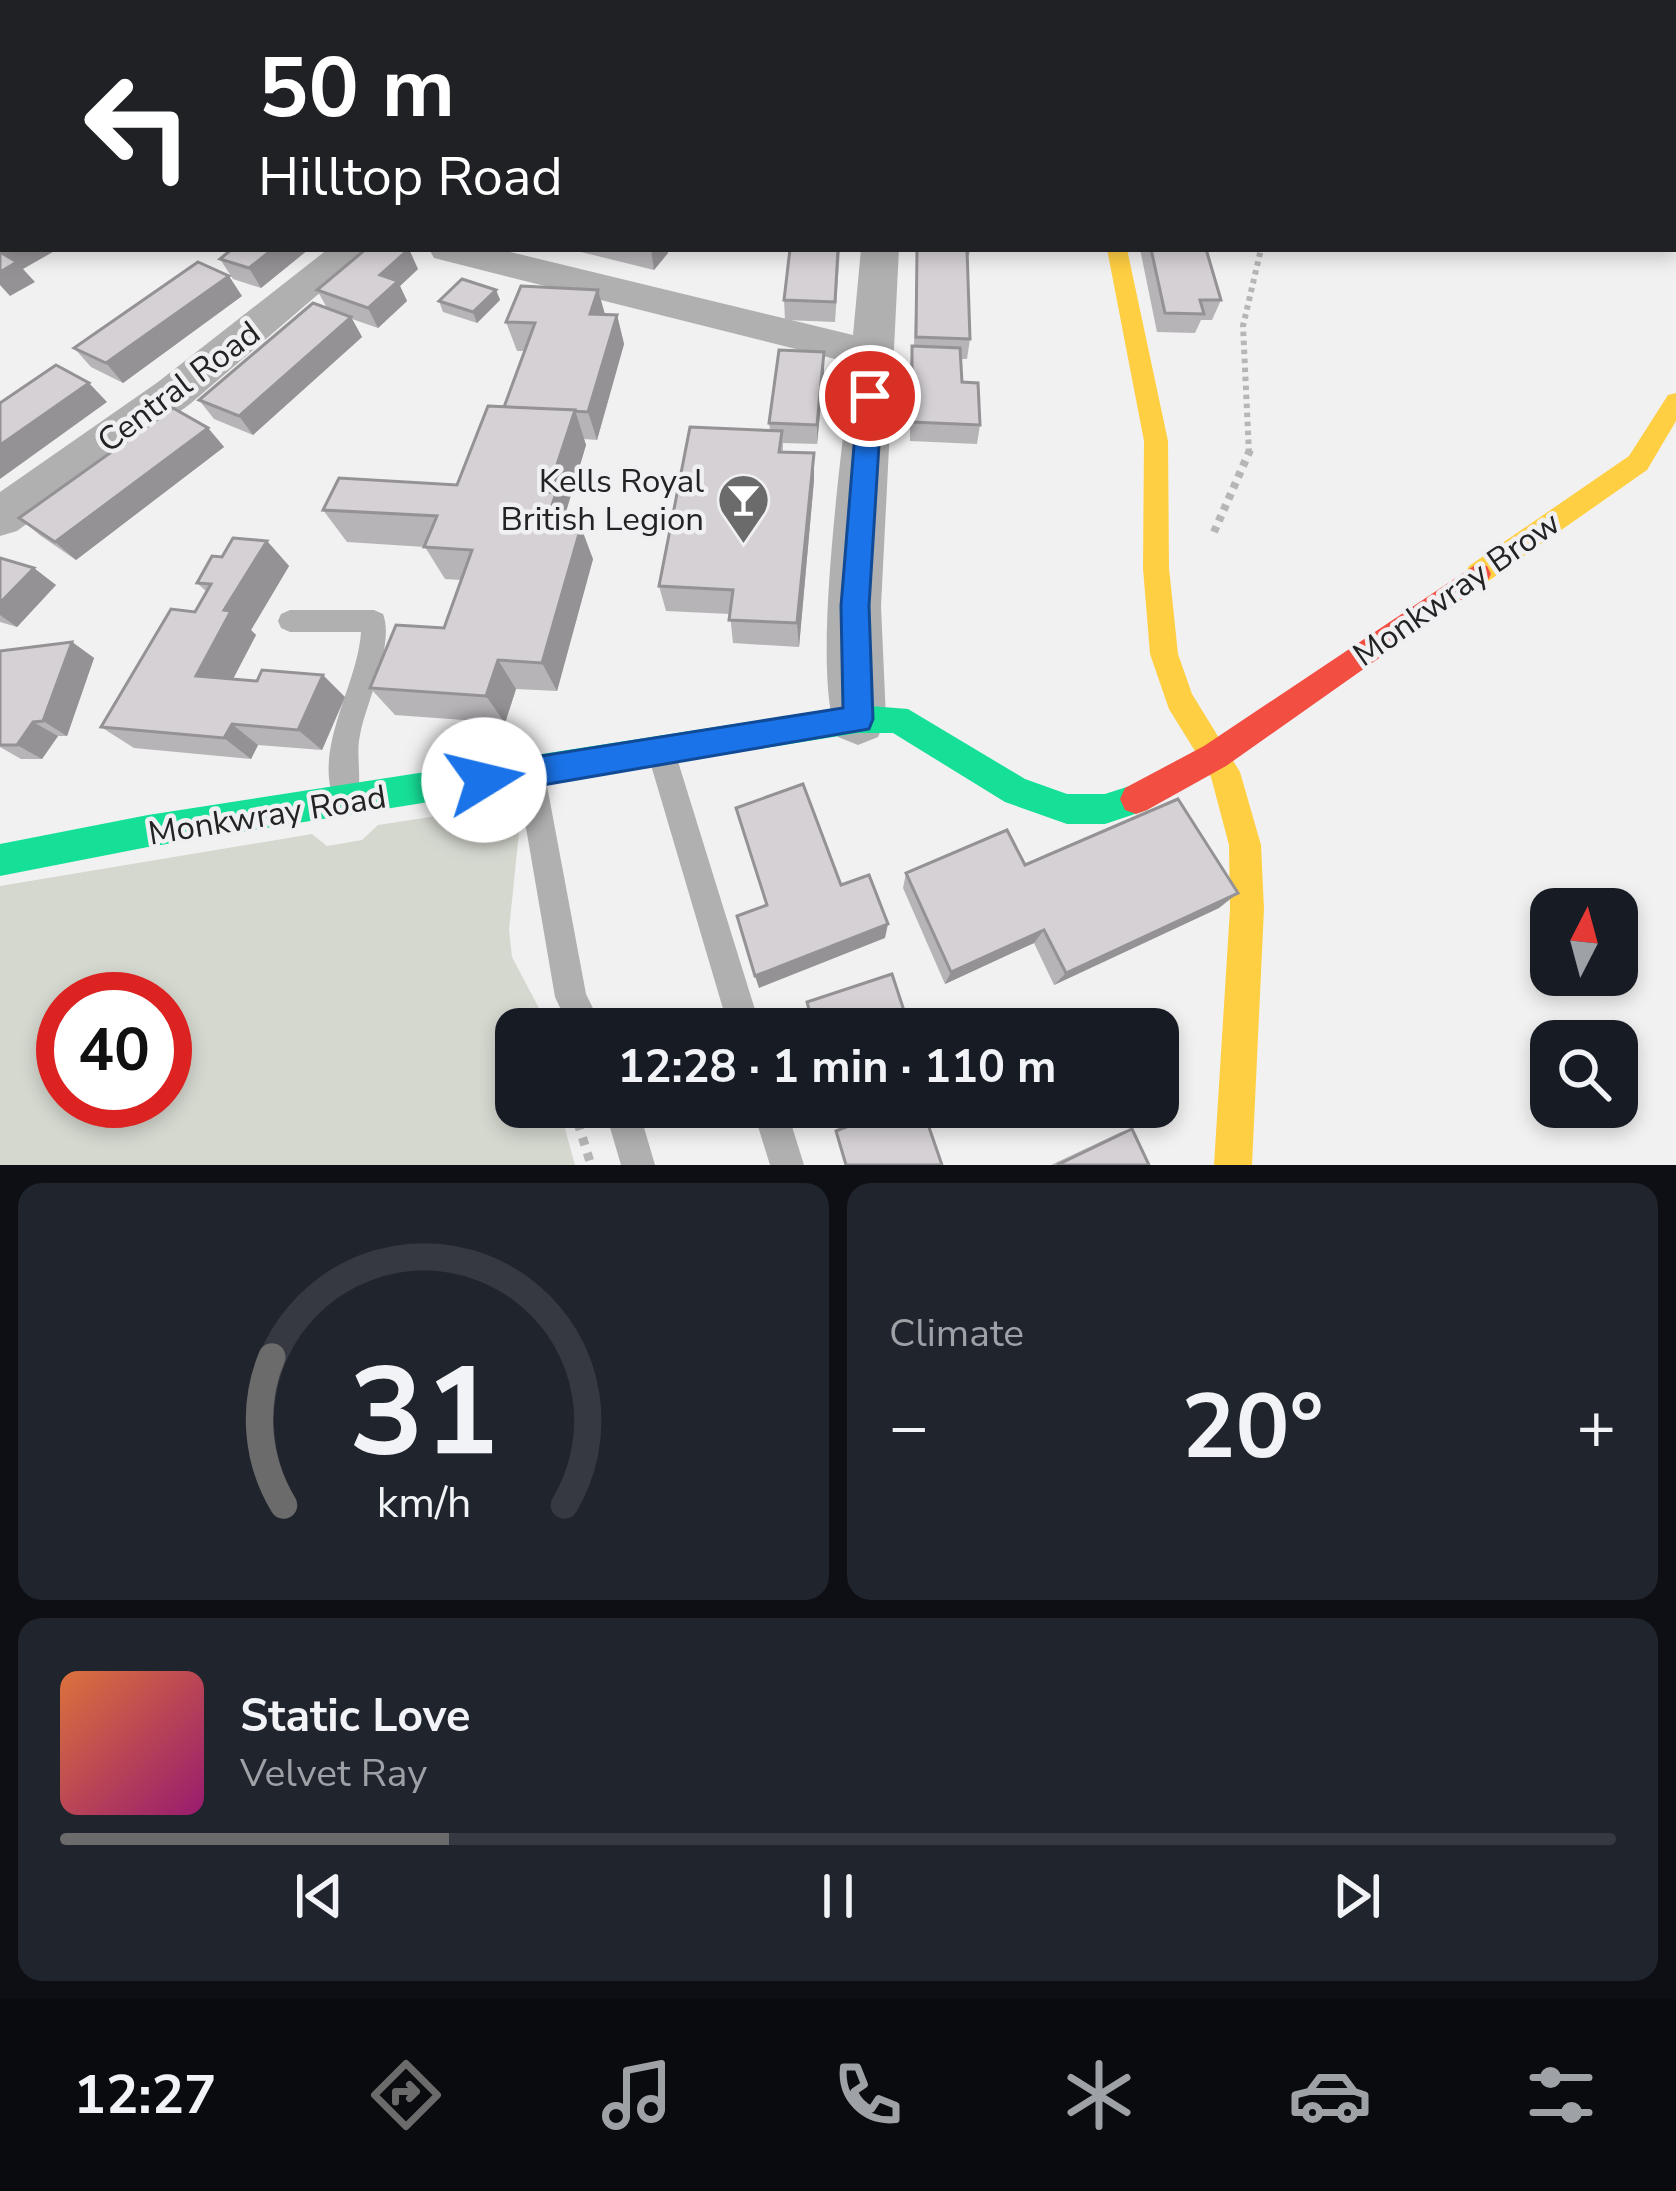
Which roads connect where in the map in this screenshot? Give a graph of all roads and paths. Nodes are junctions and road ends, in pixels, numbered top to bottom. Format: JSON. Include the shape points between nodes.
{"nodes":[{"id":1,"x":348,"y":252,"type":"edge"},
{"id":2,"x":460,"y":252,"type":"edge"},
{"id":3,"x":880,"y":252,"type":"edge"},
{"id":4,"x":1118,"y":252,"type":"edge"},
{"id":5,"x":1261,"y":252,"type":"edge"},
{"id":6,"x":873,"y":354,"type":"junction"},
{"id":7,"x":1676,"y":400,"type":"edge"},
{"id":8,"x":0,"y":518,"type":"edge"},
{"id":9,"x":1156,"y":568,"type":"junction"},
{"id":10,"x":290,"y":621,"type":"dead end"},
{"id":11,"x":858,"y":719,"type":"junction"},
{"id":12,"x":661,"y":753,"type":"junction"},
{"id":13,"x":1215,"y":756,"type":"junction"},
{"id":14,"x":530,"y":773,"type":"junction"},
{"id":15,"x":345,"y":802,"type":"junction"},
{"id":16,"x":0,"y":860,"type":"edge"},
{"id":17,"x":576,"y":1008,"type":"edge"},
{"id":18,"x":740,"y":1008,"type":"edge"},
{"id":19,"x":580,"y":1128,"type":"edge"},
{"id":20,"x":627,"y":1128,"type":"edge"},
{"id":21,"x":776,"y":1128,"type":"edge"},
{"id":22,"x":591,"y":1165,"type":"edge"},
{"id":23,"x":638,"y":1165,"type":"edge"},
{"id":24,"x":787,"y":1165,"type":"edge"},
{"id":25,"x":1233,"y":1165,"type":"edge"}],
"edges":[{"from":1,"to":8,"type":"street","name":"Central Road","via":[[174,393]]},
{"from":2,"to":6,"type":"street"},
{"from":3,"to":6,"type":"street"},
{"from":4,"to":9,"type":"street","via":[[1156,441]]},
{"from":5,"to":9,"type":"path","via":[[1244,326],[1250,450],[1213,534]]},
{"from":6,"to":11,"type":"street","via":[[855,606]]},
{"from":7,"to":13,"type":"street","name":"Monkwray Brow","via":[[1638,463]]},
{"from":9,"to":13,"type":"street","via":[[1164,654],[1179,700]]},
{"from":10,"to":15,"type":"lane","via":[[374,621],[345,740]]},
{"from":11,"to":12,"type":"street","name":"Monkwray Road"},
{"from":11,"to":13,"type":"street","name":"Monkwray Road","via":[[897,719],[1016,791],[1067,809],[1123,803]]},
{"from":12,"to":14,"type":"street","name":"Monkwray Road"},
{"from":12,"to":18,"type":"lane"},
{"from":13,"to":25,"type":"street","via":[[1245,845]]},
{"from":14,"to":15,"type":"street","name":"Monkwray Road"},
{"from":14,"to":17,"type":"lane"},
{"from":15,"to":16,"type":"street","name":"Monkwray Road"},
{"from":19,"to":22,"type":"path"},
{"from":20,"to":23,"type":"lane"},
{"from":21,"to":24,"type":"lane"}]}
